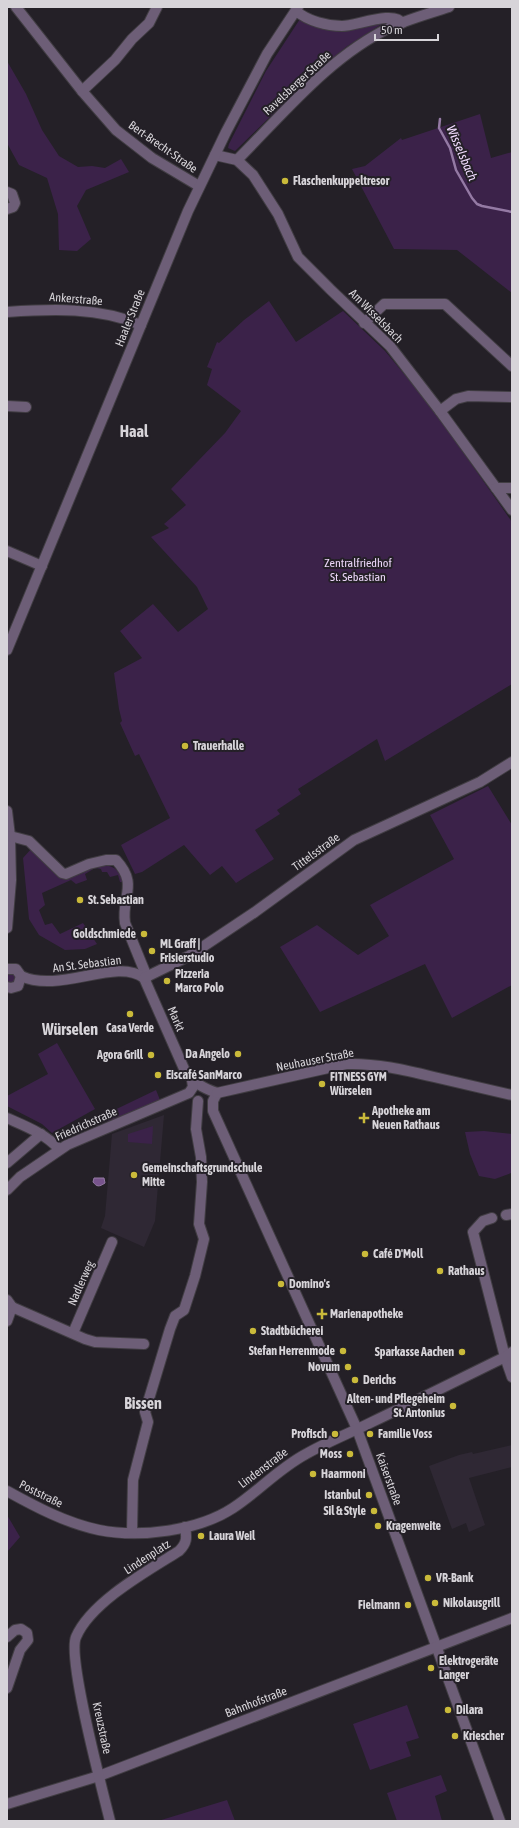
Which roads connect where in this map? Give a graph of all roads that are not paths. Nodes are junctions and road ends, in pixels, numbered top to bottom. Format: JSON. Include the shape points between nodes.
{"nodes":[{"id":1,"x":16,"y":7,"type":"edge"},
{"id":2,"x":157,"y":7,"type":"edge"},
{"id":3,"x":449,"y":7,"type":"edge"},
{"id":4,"x":297,"y":9,"type":"edge"},
{"id":5,"x":402,"y":23,"type":"junction"},
{"id":6,"x":82,"y":91,"type":"junction"},
{"id":7,"x":215,"y":155,"type":"junction"},
{"id":8,"x":237,"y":160,"type":"junction"},
{"id":9,"x":199,"y":186,"type":"junction"},
{"id":10,"x":7,"y":192,"type":"edge"},
{"id":11,"x":7,"y":210,"type":"edge"},
{"id":12,"x":7,"y":312,"type":"edge"},
{"id":13,"x":364,"y":323,"type":"junction"},
{"id":14,"x":141,"y":324,"type":"junction"},
{"id":15,"x":512,"y":366,"type":"edge"},
{"id":16,"x":512,"y":397,"type":"edge"},
{"id":17,"x":7,"y":406,"type":"edge"},
{"id":18,"x":26,"y":407,"type":"dead end"},
{"id":19,"x":440,"y":411,"type":"junction"},
{"id":20,"x":496,"y":488,"type":"junction"},
{"id":21,"x":512,"y":488,"type":"edge"},
{"id":22,"x":512,"y":510,"type":"edge"},
{"id":23,"x":7,"y":551,"type":"edge"},
{"id":24,"x":42,"y":566,"type":"junction"},
{"id":25,"x":7,"y":650,"type":"edge"},
{"id":26,"x":512,"y":762,"type":"edge"},
{"id":27,"x":7,"y":811,"type":"edge"},
{"id":28,"x":10,"y":836,"type":"junction"},
{"id":29,"x":7,"y":928,"type":"edge"},
{"id":30,"x":8,"y":966,"type":"edge"},
{"id":31,"x":21,"y":976,"type":"junction"},
{"id":32,"x":145,"y":977,"type":"junction"},
{"id":33,"x":7,"y":988,"type":"edge"},
{"id":34,"x":192,"y":1080,"type":"junction"},
{"id":35,"x":217,"y":1093,"type":"junction"},
{"id":36,"x":512,"y":1095,"type":"edge"},
{"id":37,"x":184,"y":1096,"type":"junction"},
{"id":38,"x":198,"y":1101,"type":"junction"},
{"id":39,"x":213,"y":1111,"type":"junction"},
{"id":40,"x":7,"y":1118,"type":"edge"},
{"id":41,"x":41,"y":1134,"type":"junction"},
{"id":42,"x":59,"y":1149,"type":"junction"},
{"id":43,"x":7,"y":1150,"type":"edge"},
{"id":44,"x":7,"y":1156,"type":"edge"},
{"id":45,"x":7,"y":1163,"type":"edge"},
{"id":46,"x":7,"y":1190,"type":"edge"},
{"id":47,"x":492,"y":1218,"type":"dead end"},
{"id":48,"x":112,"y":1242,"type":"dead end"},
{"id":49,"x":10,"y":1304,"type":"edge"},
{"id":50,"x":7,"y":1321,"type":"edge"},
{"id":51,"x":72,"y":1333,"type":"junction"},
{"id":52,"x":144,"y":1344,"type":"dead end"},
{"id":53,"x":508,"y":1354,"type":"edge"},
{"id":54,"x":512,"y":1377,"type":"edge"},
{"id":55,"x":357,"y":1429,"type":"junction"},
{"id":56,"x":7,"y":1491,"type":"edge"},
{"id":57,"x":64,"y":1520,"type":"joint"},
{"id":58,"x":185,"y":1527,"type":"junction"},
{"id":59,"x":132,"y":1533,"type":"junction"},
{"id":60,"x":512,"y":1618,"type":"edge"},
{"id":61,"x":7,"y":1637,"type":"edge"},
{"id":62,"x":75,"y":1639,"type":"joint"},
{"id":63,"x":436,"y":1648,"type":"junction"},
{"id":64,"x":20,"y":1650,"type":"junction"},
{"id":65,"x":7,"y":1688,"type":"edge"},
{"id":66,"x":99,"y":1776,"type":"junction"},
{"id":67,"x":7,"y":1804,"type":"edge"},
{"id":68,"x":110,"y":1821,"type":"edge"},
{"id":69,"x":500,"y":1821,"type":"edge"}],
"edges":[{"from":1,"to":6,"type":"street","name":"Bert-Brecht-Straße"},
{"from":2,"to":6,"type":"street","via":[[149,23]]},
{"from":3,"to":5,"type":"street","name":"Ravelsberger Straße"},
{"from":4,"to":5,"type":"street","via":[[301,16],[332,25],[357,24],[388,17],[398,19]]},
{"from":4,"to":7,"type":"street","name":"Haaler Straße","via":[[267,54]]},
{"from":5,"to":8,"type":"street","name":"Ravelsberger Straße","via":[[365,43],[320,77]]},
{"from":6,"to":9,"type":"street","name":"Bert-Brecht-Straße","via":[[107,120],[138,148]]},
{"from":7,"to":8,"type":"street"},
{"from":7,"to":9,"type":"street","name":"Haaler Straße"},
{"from":8,"to":13,"type":"street","name":"Am Wisselsbach","via":[[253,175],[278,214],[298,257]]},
{"from":9,"to":14,"type":"street","name":"Haaler Straße"},
{"from":10,"to":11,"type":"street","via":[[15,198],[13,207]]},
{"from":12,"to":14,"type":"street","name":"Ankerstraße","via":[[65,310],[111,316]]},
{"from":13,"to":15,"type":"street","via":[[384,304],[445,304]]},
{"from":13,"to":19,"type":"street","name":"Am Wisselsbach","via":[[390,346]]},
{"from":14,"to":24,"type":"street","name":"Haaler Straße"},
{"from":16,"to":19,"type":"street","via":[[468,396],[456,399]]},
{"from":17,"to":18,"type":"street"},
{"from":19,"to":20,"type":"street","name":"Am Wisselsbach"},
{"from":20,"to":21,"type":"street"},
{"from":20,"to":22,"type":"street","name":"Am Wisselsbach"},
{"from":23,"to":24,"type":"street"},
{"from":24,"to":25,"type":"street","name":"Haaler Straße"},
{"from":26,"to":32,"type":"street","name":"Tittelsstraße","via":[[480,782],[354,840],[189,956]]},
{"from":27,"to":28,"type":"street"},
{"from":28,"to":29,"type":"street","via":[[11,880]]},
{"from":28,"to":32,"type":"street","name":"Markt","via":[[30,841],[66,874],[89,864],[116,860],[129,884],[125,923]]},
{"from":30,"to":31,"type":"street","name":"An St. Sebastian","via":[[16,969]]},
{"from":31,"to":32,"type":"street","name":"An St. Sebastian","via":[[43,982],[80,979],[113,971],[132,972]]},
{"from":31,"to":33,"type":"street","via":[[18,986]]},
{"from":32,"to":34,"type":"street","name":"Markt","via":[[177,1056]]},
{"from":34,"to":35,"type":"street","name":"Markt","via":[[203,1088]]},
{"from":34,"to":37,"type":"street","via":[[192,1090]]},
{"from":35,"to":36,"type":"street","name":"Neuhauser Straße","via":[[346,1064],[375,1064]]},
{"from":35,"to":39,"type":"street","via":[[213,1101]]},
{"from":37,"to":38,"type":"street"},
{"from":37,"to":42,"type":"street","name":"Friedrichstraße"},
{"from":38,"to":39,"type":"street"},
{"from":38,"to":59,"type":"street","via":[[196,1129],[202,1182],[199,1224],[204,1239],[184,1310],[175,1316],[170,1329],[145,1412],[148,1422],[133,1480]]},
{"from":39,"to":55,"type":"street","name":"Kaiserstraße"},
{"from":40,"to":41,"type":"street"},
{"from":41,"to":42,"type":"street"},
{"from":41,"to":45,"type":"street"},
{"from":42,"to":46,"type":"street","name":"Friedrichstraße","via":[[20,1177]]},
{"from":43,"to":44,"type":"street"},
{"from":47,"to":53,"type":"street","via":[[483,1221],[473,1232]]},
{"from":48,"to":51,"type":"street","name":"Nadlerweg"},
{"from":49,"to":50,"type":"street","via":[[12,1312]]},
{"from":49,"to":51,"type":"street"},
{"from":51,"to":52,"type":"street","via":[[95,1342]]},
{"from":53,"to":54,"type":"street"},
{"from":53,"to":55,"type":"street","name":"Lindenstraße"},
{"from":55,"to":58,"type":"street","name":"Lindenstraße","via":[[307,1453],[281,1469],[234,1508],[207,1521]]},
{"from":55,"to":63,"type":"street","name":"Kaiserstraße"},
{"from":56,"to":57,"type":"street","name":"Poststraße"},
{"from":57,"to":59,"type":"street","name":"Lindenplatz","via":[[99,1530]]},
{"from":58,"to":59,"type":"street","name":"Lindenplatz","via":[[169,1531]]},
{"from":58,"to":62,"type":"street","name":"Lindenplatz","via":[[186,1541],[180,1551],[131,1582],[95,1611],[82,1625]]},
{"from":60,"to":63,"type":"street","name":"Bahnhofstraße"},
{"from":61,"to":64,"type":"street"},
{"from":61,"to":64,"type":"street","via":[[15,1630],[21,1629],[27,1633],[28,1640]]},
{"from":62,"to":66,"type":"street","name":"Kreuzstraße","via":[[76,1671]]},
{"from":63,"to":66,"type":"street","name":"Bahnhofstraße"},
{"from":63,"to":69,"type":"street","name":"Kaiserstraße"},
{"from":64,"to":65,"type":"street"},
{"from":66,"to":67,"type":"street","name":"Bahnhofstraße"},
{"from":66,"to":68,"type":"street","name":"Kreuzstraße"}]}
